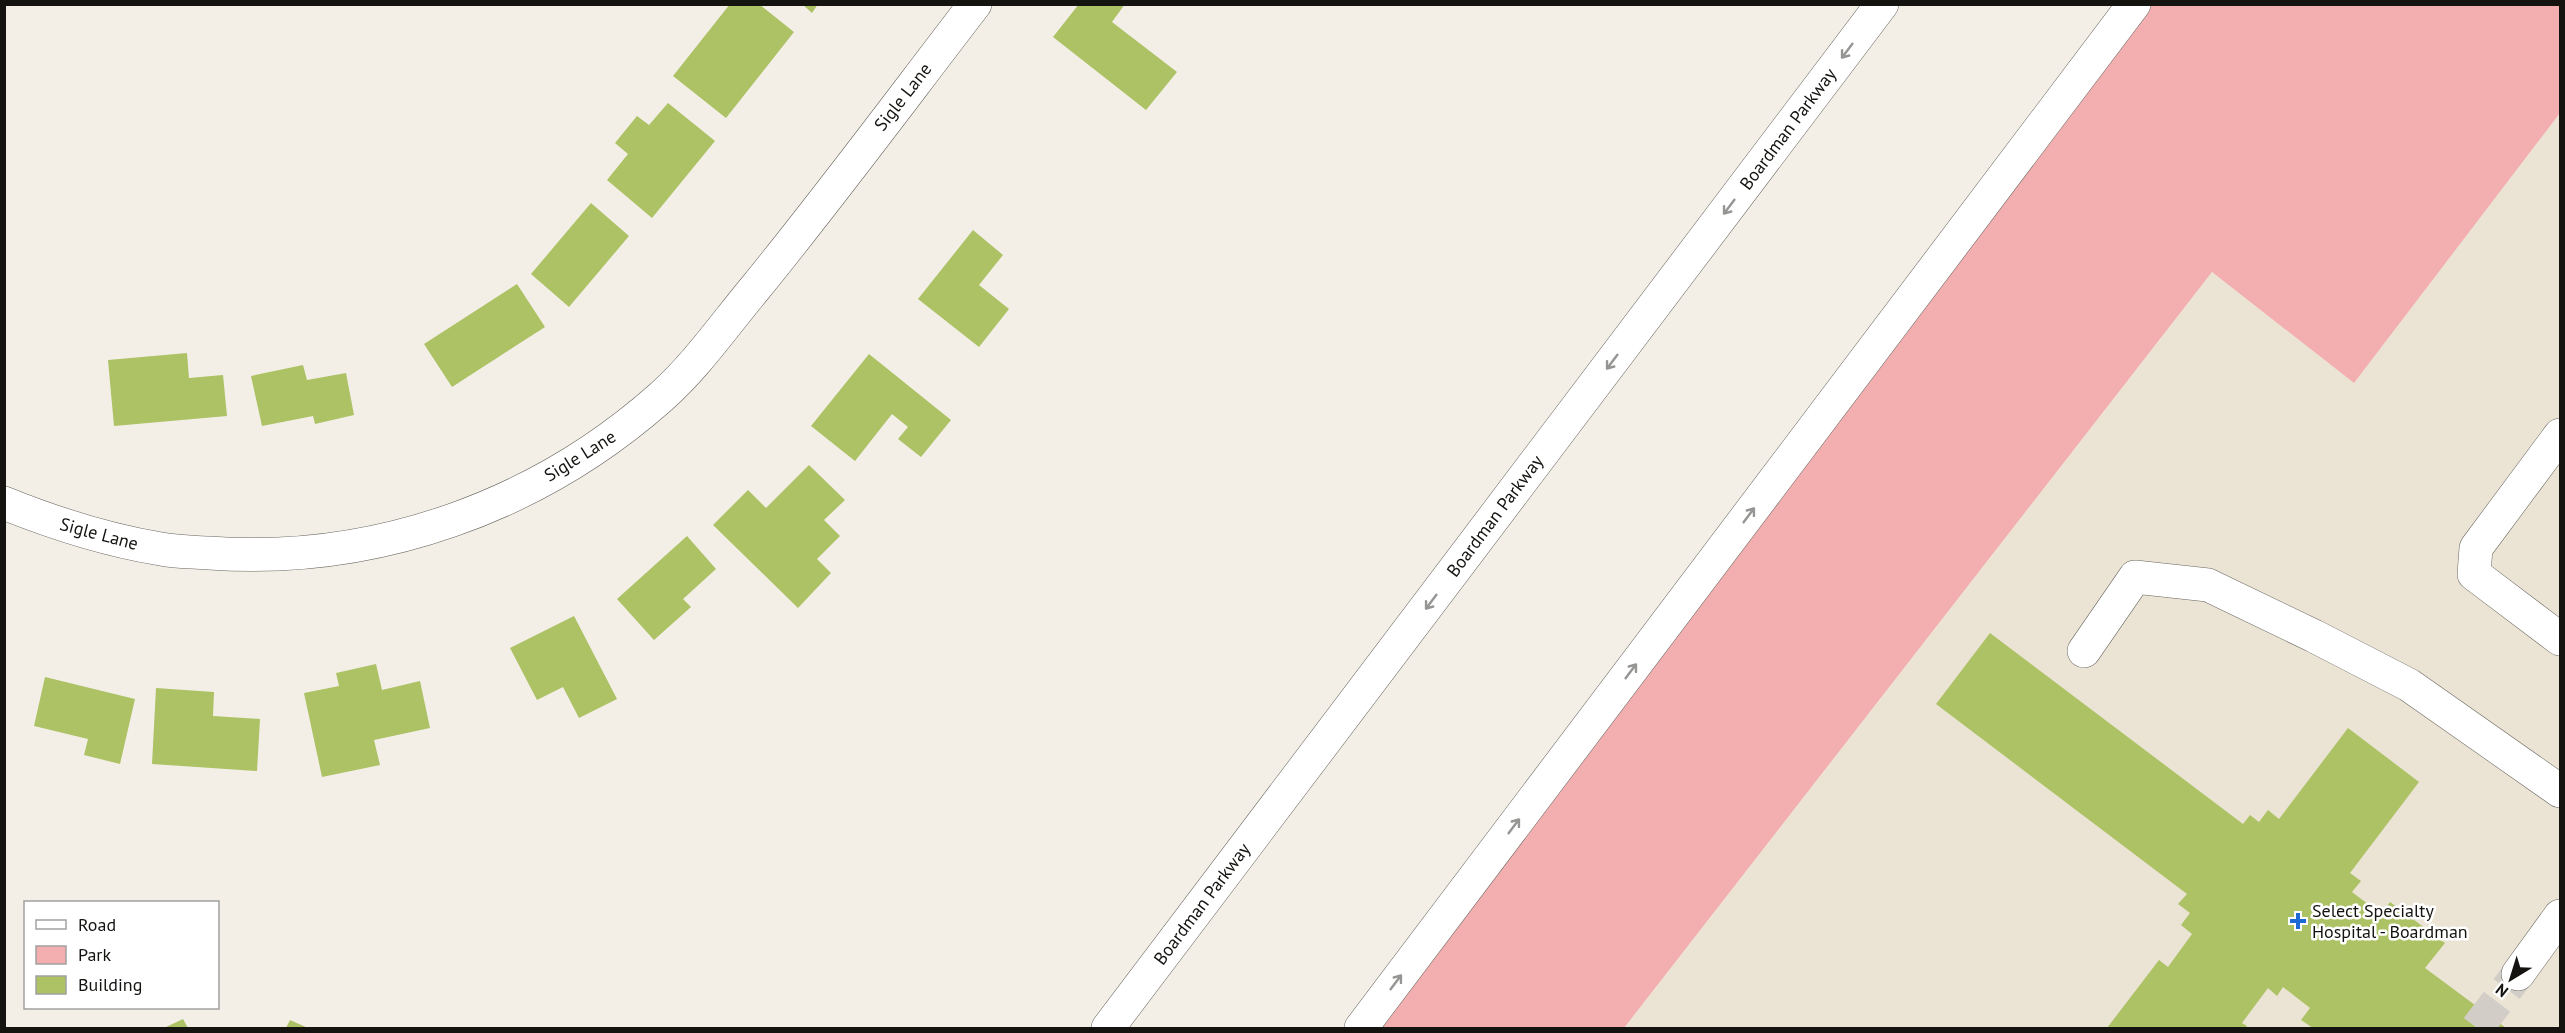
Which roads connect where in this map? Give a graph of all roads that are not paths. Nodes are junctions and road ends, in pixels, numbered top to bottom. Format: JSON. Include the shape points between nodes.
{"nodes":[{"id":1,"x":975,"y":4,"type":"edge"},
{"id":2,"x":1882,"y":4,"type":"edge"},
{"id":3,"x":2134,"y":4,"type":"edge"},
{"id":4,"x":2560,"y":435,"type":"edge"},
{"id":5,"x":4,"y":503,"type":"edge"},
{"id":6,"x":2560,"y":639,"type":"edge"},
{"id":7,"x":2084,"y":651,"type":"dead end"},
{"id":8,"x":2560,"y":791,"type":"edge"},
{"id":9,"x":2560,"y":916,"type":"edge"},
{"id":10,"x":2518,"y":974,"type":"tunnel mouth"},
{"id":11,"x":1108,"y":1029,"type":"edge"},
{"id":12,"x":1361,"y":1029,"type":"edge"}],
"edges":[{"from":1,"to":5,"type":"main road","name":"Sigle Lane","via":[[687,371],[621,430],[532,487],[438,526],[356,547],[250,556],[165,550],[115,541]]},
{"from":2,"to":11,"type":"main road","name":"Boardman Parkway","one_way":true},
{"from":12,"to":3,"type":"main road","one_way":true},
{"from":4,"to":6,"type":"main road","via":[[2476,548],[2474,574]]},
{"from":7,"to":8,"type":"main road","via":[[2135,577],[2208,585],[2409,685]]},
{"from":9,"to":10,"type":"main road"}]}
